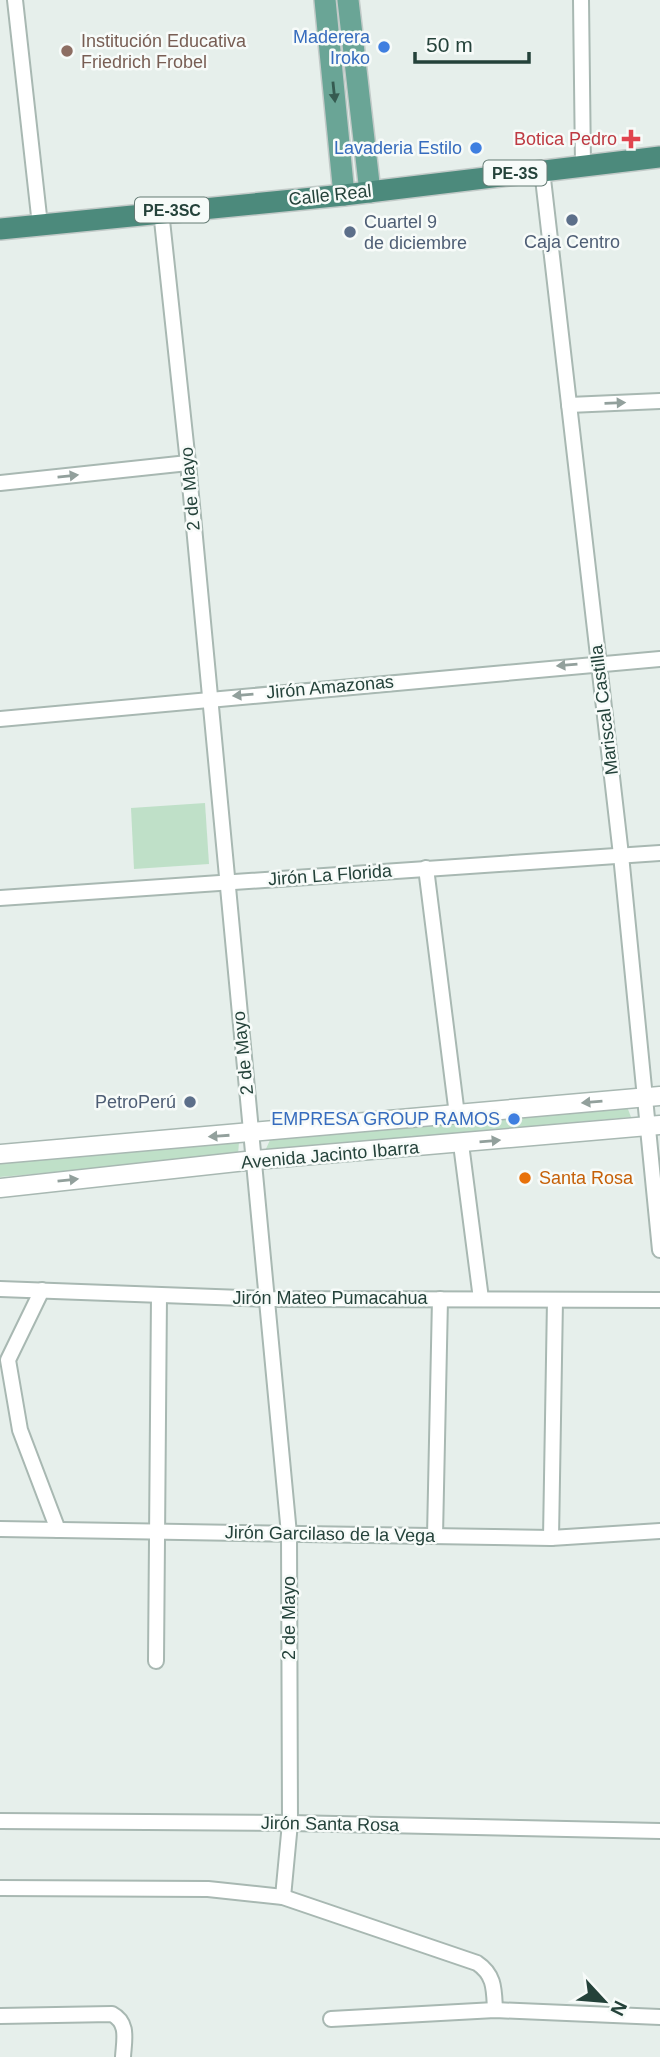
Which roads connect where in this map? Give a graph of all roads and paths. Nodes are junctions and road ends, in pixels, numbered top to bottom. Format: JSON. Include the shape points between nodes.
{"nodes":[{"id":1,"x":15,"y":0,"type":"edge"},
{"id":2,"x":324,"y":0,"type":"edge"},
{"id":3,"x":348,"y":0,"type":"edge"},
{"id":4,"x":582,"y":0,"type":"edge"},
{"id":5,"x":660,"y":157,"type":"edge"},
{"id":6,"x":583,"y":165,"type":"junction"},
{"id":7,"x":541,"y":170,"type":"junction"},
{"id":8,"x":370,"y":192,"type":"junction"},
{"id":9,"x":344,"y":195,"type":"junction"},
{"id":10,"x":161,"y":211,"type":"junction"},
{"id":11,"x":40,"y":225,"type":"junction"},
{"id":12,"x":0,"y":229,"type":"edge"},
{"id":13,"x":660,"y":401,"type":"edge"},
{"id":14,"x":569,"y":404,"type":"junction"},
{"id":15,"x":188,"y":463,"type":"junction"},
{"id":16,"x":0,"y":483,"type":"edge"},
{"id":17,"x":660,"y":659,"type":"edge"},
{"id":18,"x":598,"y":663,"type":"junction"},
{"id":19,"x":209,"y":698,"type":"junction"},
{"id":20,"x":0,"y":719,"type":"edge"},
{"id":21,"x":660,"y":853,"type":"edge"},
{"id":22,"x":621,"y":855,"type":"junction"},
{"id":23,"x":426,"y":869,"type":"junction"},
{"id":24,"x":227,"y":882,"type":"junction"},
{"id":25,"x":0,"y":898,"type":"edge"},
{"id":26,"x":652,"y":1097,"type":"edge"},
{"id":27,"x":457,"y":1115,"type":"junction"},
{"id":28,"x":654,"y":1126,"type":"edge"},
{"id":29,"x":252,"y":1134,"type":"junction"},
{"id":30,"x":124,"y":1143,"type":"junction"},
{"id":31,"x":461,"y":1144,"type":"junction"},
{"id":32,"x":0,"y":1154,"type":"edge"},
{"id":33,"x":255,"y":1160,"type":"junction"},
{"id":34,"x":125,"y":1174,"type":"junction"},
{"id":35,"x":0,"y":1188,"type":"edge"},
{"id":36,"x":660,"y":1250,"type":"edge"},
{"id":37,"x":0,"y":1289,"type":"edge"},
{"id":38,"x":42,"y":1290,"type":"junction"},
{"id":39,"x":159,"y":1295,"type":"junction"},
{"id":40,"x":268,"y":1299,"type":"junction"},
{"id":41,"x":440,"y":1299,"type":"junction"},
{"id":42,"x":481,"y":1299,"type":"junction"},
{"id":43,"x":555,"y":1300,"type":"junction"},
{"id":44,"x":660,"y":1300,"type":"edge"},
{"id":45,"x":4,"y":1360,"type":"edge"},
{"id":46,"x":0,"y":1529,"type":"edge"},
{"id":47,"x":58,"y":1530,"type":"junction"},
{"id":48,"x":159,"y":1530,"type":"junction"},
{"id":49,"x":660,"y":1531,"type":"edge"},
{"id":50,"x":289,"y":1534,"type":"junction"},
{"id":51,"x":435,"y":1536,"type":"junction"},
{"id":52,"x":551,"y":1538,"type":"junction"},
{"id":53,"x":156,"y":1661,"type":"dead end"},
{"id":54,"x":0,"y":1821,"type":"edge"},
{"id":55,"x":290,"y":1823,"type":"junction"},
{"id":56,"x":660,"y":1831,"type":"edge"},
{"id":57,"x":0,"y":1888,"type":"edge"},
{"id":58,"x":283,"y":1897,"type":"junction"},
{"id":59,"x":495,"y":2010,"type":"junction"},
{"id":60,"x":0,"y":2016,"type":"edge"},
{"id":61,"x":660,"y":2017,"type":"edge"},
{"id":62,"x":331,"y":2020,"type":"dead end"},
{"id":63,"x":123,"y":2057,"type":"edge"}],
"edges":[{"from":1,"to":11,"type":"street"},
{"from":2,"to":9,"type":"main road","one_way":true},
{"from":3,"to":8,"type":"main road"},
{"from":4,"to":6,"type":"street"},
{"from":5,"to":6,"type":"highway","name":"Calle Real","number":"PE-3S"},
{"from":6,"to":7,"type":"highway","name":"Calle Real","number":"PE-3S"},
{"from":7,"to":8,"type":"highway","name":"Calle Real","number":"PE-3S"},
{"from":7,"to":14,"type":"street","name":"Mariscal Castilla"},
{"from":8,"to":9,"type":"highway","name":"Calle Real","number":"PE-3S"},
{"from":9,"to":10,"type":"highway","name":"Calle Real","number":"PE-3SC"},
{"from":10,"to":11,"type":"highway","name":"Calle Real","number":"PE-3SC"},
{"from":10,"to":15,"type":"street","name":"2 de Mayo"},
{"from":11,"to":12,"type":"highway","name":"Calle Real","number":"PE-3SC"},
{"from":14,"to":13,"type":"street","one_way":true},
{"from":14,"to":18,"type":"street","name":"Mariscal Castilla"},
{"from":16,"to":15,"type":"street","one_way":true},
{"from":15,"to":19,"type":"street","name":"2 de Mayo"},
{"from":17,"to":18,"type":"street","name":"Jirón Amazonas"},
{"from":18,"to":19,"type":"street","name":"Jirón Amazonas","one_way":true},
{"from":18,"to":22,"type":"street","name":"Mariscal Castilla"},
{"from":19,"to":20,"type":"street","name":"Jirón Amazonas"},
{"from":19,"to":24,"type":"street","name":"2 de Mayo"},
{"from":21,"to":22,"type":"street","name":"Jirón La Florida"},
{"from":22,"to":23,"type":"street","name":"Jirón La Florida"},
{"from":22,"to":26,"type":"street","name":"Mariscal Castilla"},
{"from":23,"to":24,"type":"street","name":"Jirón La Florida"},
{"from":23,"to":27,"type":"street"},
{"from":24,"to":25,"type":"street","name":"Jirón La Florida"},
{"from":24,"to":29,"type":"street","name":"2 de Mayo"},
{"from":26,"to":27,"type":"street","name":"Avenida Jacinto Ibarra","one_way":true},
{"from":26,"to":28,"type":"street","name":"Mariscal Castilla"},
{"from":27,"to":29,"type":"street","name":"Avenida Jacinto Ibarra"},
{"from":31,"to":28,"type":"street","name":"Avenida Jacinto Ibarra","one_way":true},
{"from":28,"to":36,"type":"street","name":"Mariscal Castilla"},
{"from":29,"to":30,"type":"street","name":"Avenida Jacinto Ibarra","one_way":true},
{"from":29,"to":33,"type":"street","name":"2 de Mayo"},
{"from":30,"to":32,"type":"street","name":"Avenida Jacinto Ibarra"},
{"from":30,"to":34,"type":"street"},
{"from":31,"to":33,"type":"street","name":"Avenida Jacinto Ibarra"},
{"from":31,"to":42,"type":"street"},
{"from":33,"to":34,"type":"street","name":"Avenida Jacinto Ibarra"},
{"from":33,"to":40,"type":"street","name":"2 de Mayo"},
{"from":35,"to":34,"type":"street","name":"Avenida Jacinto Ibarra","one_way":true},
{"from":37,"to":38,"type":"street","name":"Jirón Mateo Pumacahua"},
{"from":38,"to":39,"type":"street","name":"Jirón Mateo Pumacahua"},
{"from":38,"to":45,"type":"street"},
{"from":39,"to":40,"type":"street","name":"Jirón Mateo Pumacahua"},
{"from":39,"to":48,"type":"street"},
{"from":40,"to":41,"type":"street","name":"Jirón Mateo Pumacahua"},
{"from":40,"to":50,"type":"street","name":"2 de Mayo"},
{"from":41,"to":42,"type":"street","name":"Jirón Mateo Pumacahua"},
{"from":41,"to":51,"type":"street"},
{"from":42,"to":43,"type":"street","name":"Jirón Mateo Pumacahua"},
{"from":43,"to":44,"type":"street","name":"Jirón Mateo Pumacahua"},
{"from":43,"to":52,"type":"street"},
{"from":45,"to":47,"type":"street","via":[[20,1430]]},
{"from":46,"to":47,"type":"street","name":"Jirón Garcilaso de la Vega"},
{"from":47,"to":48,"type":"street","name":"Jirón Garcilaso de la Vega"},
{"from":48,"to":50,"type":"street","name":"Jirón Garcilaso de la Vega"},
{"from":48,"to":53,"type":"street"},
{"from":49,"to":52,"type":"street","name":"Jirón Garcilaso de la Vega"},
{"from":50,"to":51,"type":"street","name":"Jirón Garcilaso de la Vega"},
{"from":50,"to":55,"type":"street","name":"2 de Mayo"},
{"from":51,"to":52,"type":"street","name":"Jirón Garcilaso de la Vega"},
{"from":54,"to":55,"type":"street","name":"Jirón Santa Rosa"},
{"from":55,"to":56,"type":"street","name":"Jirón Santa Rosa"},
{"from":55,"to":58,"type":"street","name":"2 de Mayo"},
{"from":57,"to":58,"type":"street","via":[[208,1889]]},
{"from":58,"to":59,"type":"street","via":[[477,1963],[493,1982]]},
{"from":59,"to":61,"type":"street"},
{"from":59,"to":62,"type":"street"},
{"from":60,"to":63,"type":"street","via":[[112,2014],[124,2026]]}]}
